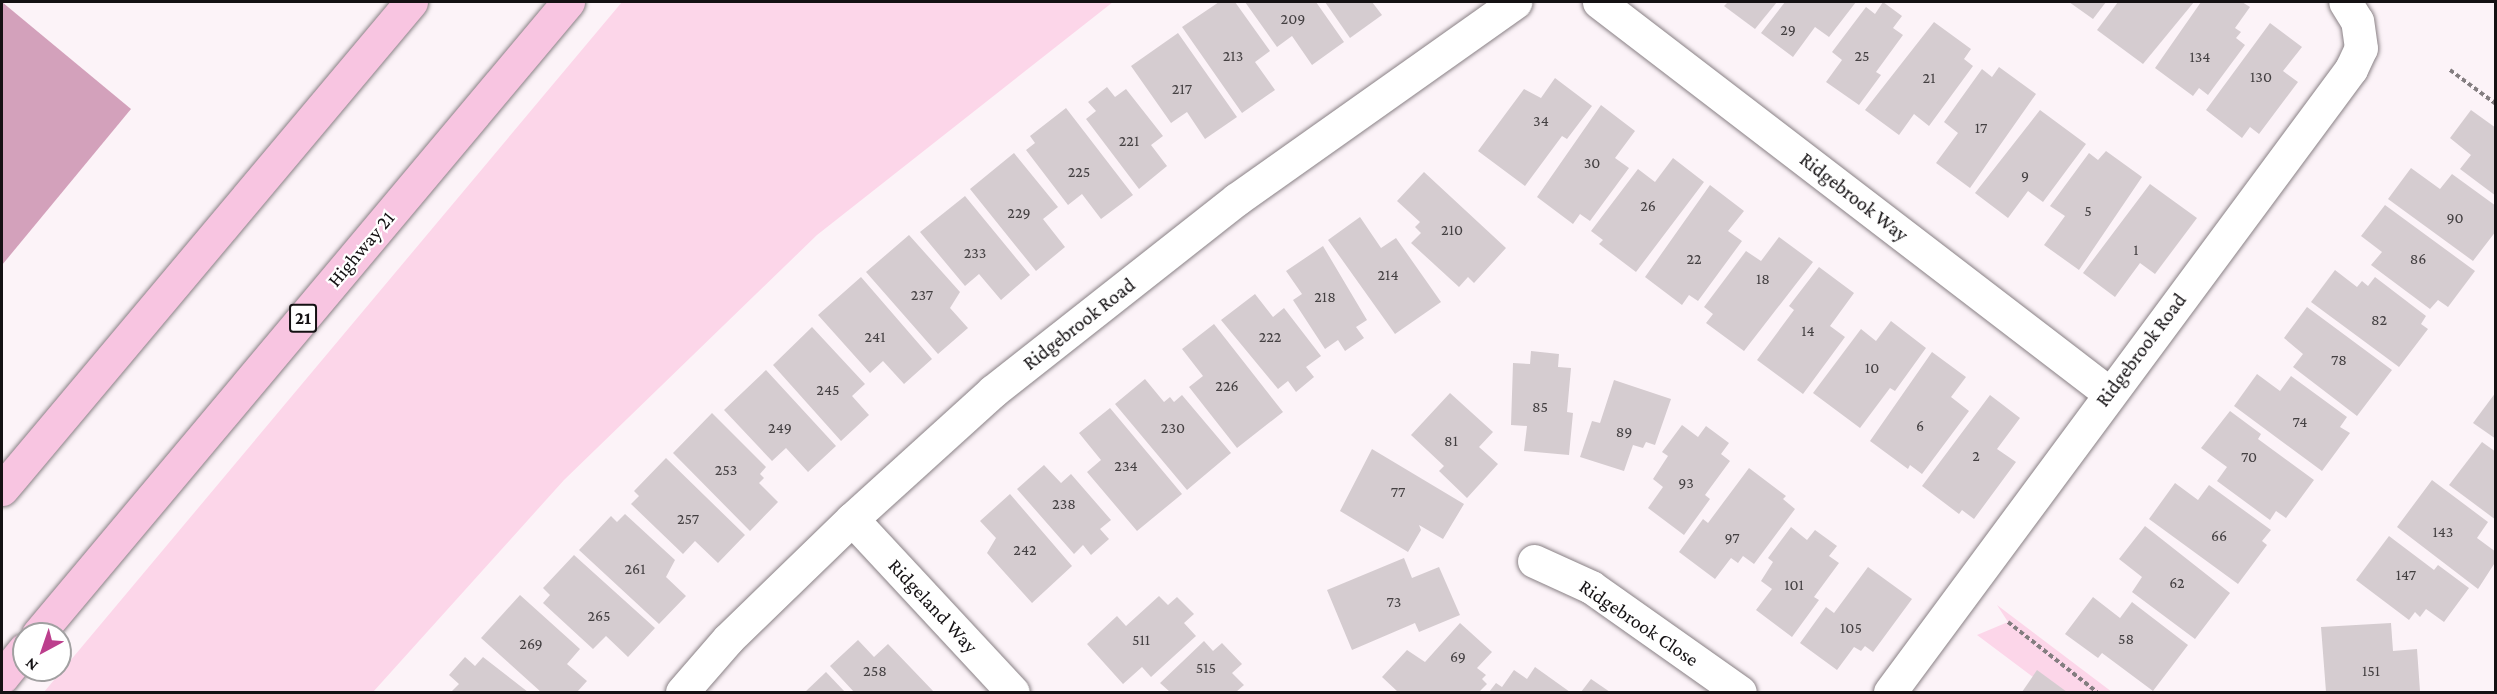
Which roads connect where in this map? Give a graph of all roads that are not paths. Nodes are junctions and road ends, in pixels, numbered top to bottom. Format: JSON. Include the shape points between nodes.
{"nodes":[{"id":1,"x":411,"y":2,"type":"edge"},
{"id":2,"x":568,"y":2,"type":"edge"},
{"id":3,"x":1515,"y":2,"type":"edge"},
{"id":4,"x":1599,"y":2,"type":"edge"},
{"id":5,"x":2345,"y":2,"type":"edge"},
{"id":6,"x":2109,"y":393,"type":"junction"},
{"id":7,"x":2,"y":489,"type":"edge"},
{"id":8,"x":852,"y":519,"type":"junction"},
{"id":9,"x":1534,"y":561,"type":"dead end"},
{"id":10,"x":48,"y":622,"type":"edge"},
{"id":11,"x":12,"y":665,"type":"edge"},
{"id":12,"x":2,"y":677,"type":"edge"},
{"id":13,"x":682,"y":693,"type":"edge"},
{"id":14,"x":1013,"y":693,"type":"edge"},
{"id":15,"x":1740,"y":693,"type":"edge"},
{"id":16,"x":1890,"y":693,"type":"edge"}],
"edges":[{"from":1,"to":7,"type":"main road"},
{"from":2,"to":10,"type":"main road","name":"Highway 21","number":"21"},
{"from":3,"to":8,"type":"street","name":"Ridgebrook Road","via":[[1237,199],[993,391]]},
{"from":4,"to":6,"type":"street","name":"Ridgebrook Way"},
{"from":5,"to":6,"type":"street","name":"Ridgebrook Road","via":[[2357,21],[2361,48],[2351,69]]},
{"from":6,"to":16,"type":"street","name":"Ridgebrook Road"},
{"from":8,"to":13,"type":"street","name":"Ridgebrook Road","via":[[728,639]]},
{"from":8,"to":14,"type":"street","name":"Ridgeland Way"},
{"from":9,"to":15,"type":"street","name":"Ridgebrook Close","via":[[1591,587]]},
{"from":11,"to":12,"type":"main road"}]}
